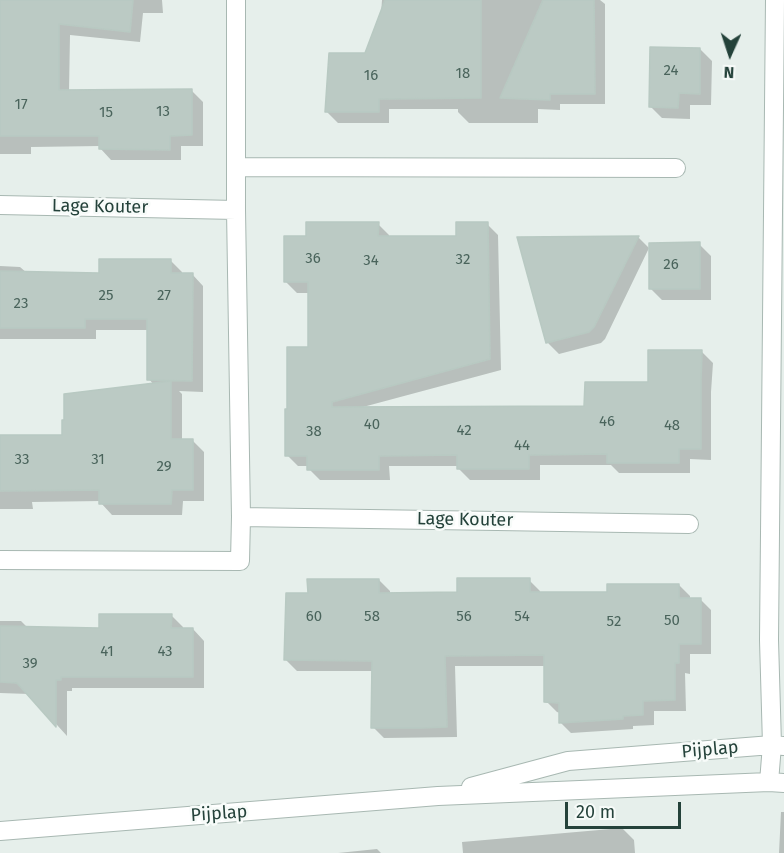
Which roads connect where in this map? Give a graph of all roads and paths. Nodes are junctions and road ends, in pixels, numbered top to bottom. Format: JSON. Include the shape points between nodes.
{"nodes":[{"id":1,"x":236,"y":0,"type":"edge"},
{"id":2,"x":775,"y":0,"type":"edge"},
{"id":3,"x":236,"y":167,"type":"junction"},
{"id":4,"x":676,"y":168,"type":"dead end"},
{"id":5,"x":0,"y":206,"type":"edge"},
{"id":6,"x":236,"y":210,"type":"junction"},
{"id":7,"x":778,"y":263,"type":"edge"},
{"id":8,"x":241,"y":517,"type":"junction"},
{"id":9,"x":689,"y":524,"type":"dead end"},
{"id":10,"x":0,"y":560,"type":"edge"},
{"id":11,"x":777,"y":570,"type":"edge"},
{"id":12,"x":778,"y":745,"type":"edge"},
{"id":13,"x":777,"y":782,"type":"edge"},
{"id":14,"x":438,"y":796,"type":"junction"},
{"id":15,"x":0,"y":831,"type":"edge"}],
"edges":[{"from":1,"to":3,"type":"street"},
{"from":2,"to":7,"type":"street"},
{"from":3,"to":4,"type":"street"},
{"from":3,"to":6,"type":"street"},
{"from":5,"to":6,"type":"street","name":"Lage Kouter"},
{"from":6,"to":8,"type":"street"},
{"from":7,"to":11,"type":"street"},
{"from":8,"to":9,"type":"street","name":"Lage Kouter"},
{"from":8,"to":10,"type":"street","via":[[240,561]]},
{"from":11,"to":12,"type":"street","via":[[769,640]]},
{"from":12,"to":13,"type":"street"},
{"from":12,"to":14,"type":"street","name":"Pijplap","via":[[567,762]]},
{"from":13,"to":14,"type":"street","name":"Pijplap"},
{"from":14,"to":15,"type":"street","name":"Pijplap"}]}
